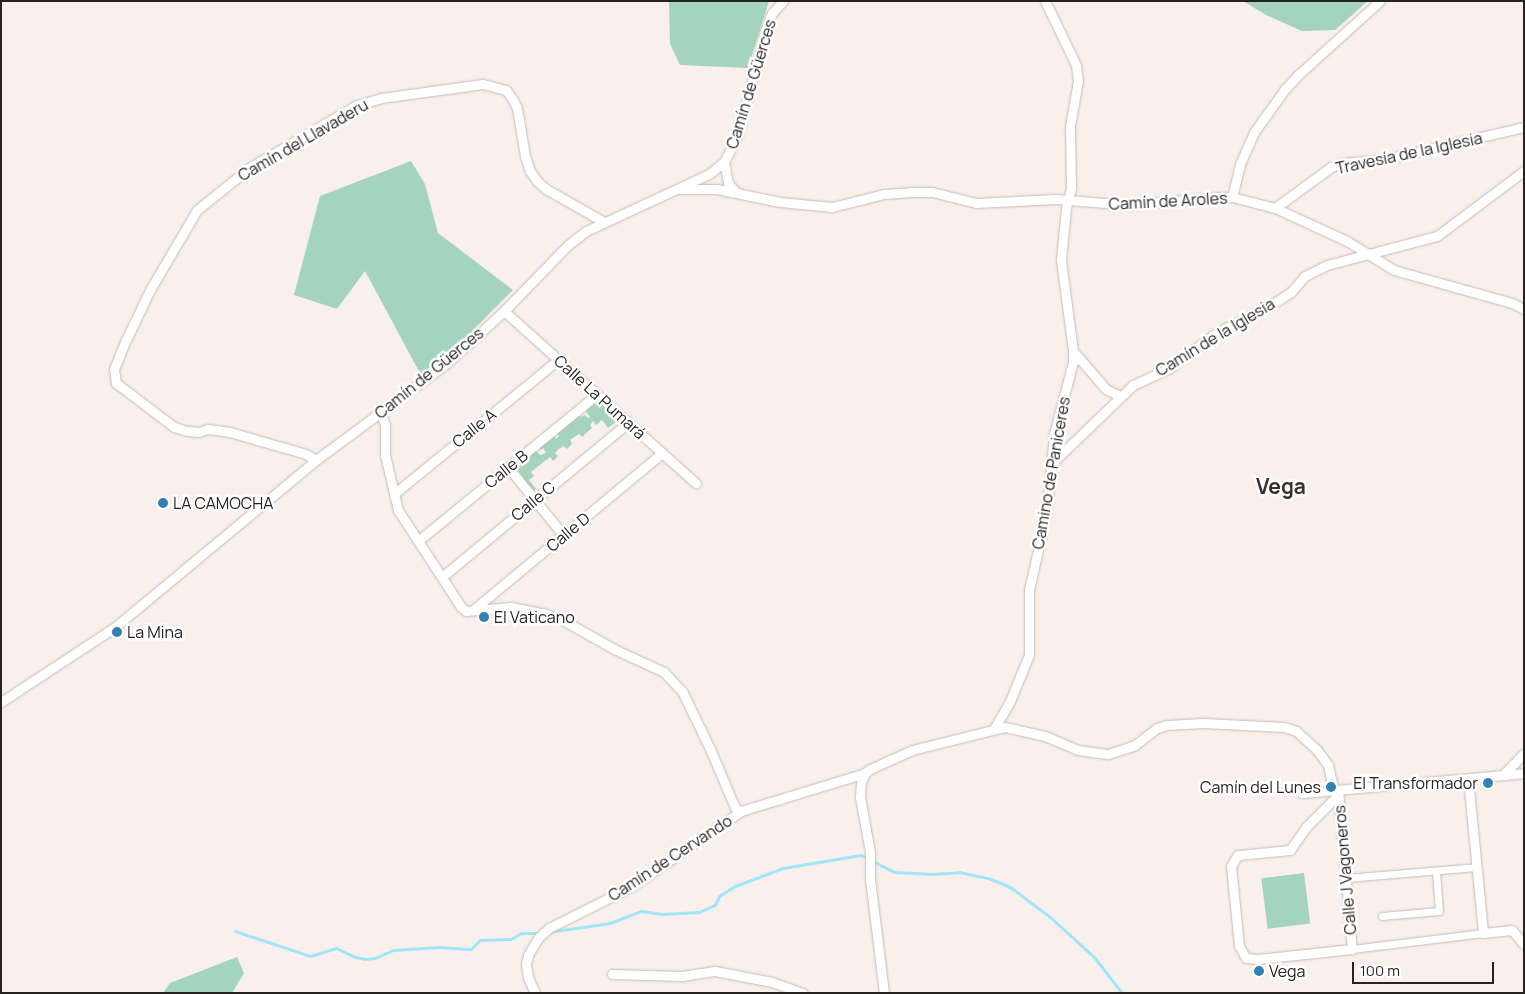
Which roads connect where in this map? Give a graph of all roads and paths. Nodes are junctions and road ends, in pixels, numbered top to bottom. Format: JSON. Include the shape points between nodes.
{"nodes":[{"id":1,"x":783,"y":1,"type":"edge"},
{"id":2,"x":1045,"y":1,"type":"edge"},
{"id":3,"x":1380,"y":1,"type":"edge"},
{"id":4,"x":1524,"y":128,"type":"edge"},
{"id":5,"x":724,"y":162,"type":"junction"},
{"id":6,"x":1524,"y":171,"type":"edge"},
{"id":7,"x":680,"y":189,"type":"junction"},
{"id":8,"x":736,"y":192,"type":"junction"},
{"id":9,"x":1232,"y":197,"type":"junction"},
{"id":10,"x":1068,"y":200,"type":"junction"},
{"id":11,"x":1275,"y":208,"type":"junction"},
{"id":12,"x":604,"y":222,"type":"junction"},
{"id":13,"x":1370,"y":254,"type":"junction"},
{"id":14,"x":1524,"y":310,"type":"edge"},
{"id":15,"x":504,"y":311,"type":"junction"},
{"id":16,"x":1073,"y":351,"type":"junction"},
{"id":17,"x":554,"y":363,"type":"dead end"},
{"id":18,"x":1120,"y":396,"type":"junction"},
{"id":19,"x":593,"y":398,"type":"dead end"},
{"id":20,"x":381,"y":413,"type":"junction"},
{"id":21,"x":625,"y":425,"type":"dead end"},
{"id":22,"x":662,"y":453,"type":"junction"},
{"id":23,"x":316,"y":460,"type":"junction"},
{"id":24,"x":1053,"y":462,"type":"junction"},
{"id":25,"x":508,"y":467,"type":"junction"},
{"id":26,"x":696,"y":483,"type":"dead end"},
{"id":27,"x":394,"y":494,"type":"junction"},
{"id":28,"x":535,"y":500,"type":"junction"},
{"id":29,"x":564,"y":536,"type":"junction"},
{"id":30,"x":418,"y":541,"type":"junction"},
{"id":31,"x":442,"y":577,"type":"junction"},
{"id":32,"x":473,"y":610,"type":"junction"},
{"id":33,"x":1,"y":702,"type":"edge"},
{"id":34,"x":994,"y":728,"type":"junction"},
{"id":35,"x":1524,"y":753,"type":"edge"},
{"id":36,"x":865,"y":773,"type":"junction"},
{"id":37,"x":1524,"y":773,"type":"edge"},
{"id":38,"x":1503,"y":775,"type":"junction"},
{"id":39,"x":1468,"y":778,"type":"junction"},
{"id":40,"x":1337,"y":792,"type":"junction"},
{"id":41,"x":1302,"y":793,"type":"dead end"},
{"id":42,"x":741,"y":811,"type":"junction"},
{"id":43,"x":1476,"y":867,"type":"junction"},
{"id":44,"x":1436,"y":871,"type":"junction"},
{"id":45,"x":1346,"y":878,"type":"junction"},
{"id":46,"x":1382,"y":916,"type":"dead end"},
{"id":47,"x":1482,"y":933,"type":"junction"},
{"id":48,"x":1524,"y":944,"type":"edge"},
{"id":49,"x":1352,"y":949,"type":"junction"},
{"id":50,"x":612,"y":974,"type":"dead end"},
{"id":51,"x":535,"y":993,"type":"edge"},
{"id":52,"x":803,"y":993,"type":"edge"},
{"id":53,"x":884,"y":993,"type":"edge"}],
"edges":[{"from":1,"to":5,"type":"street","name":"Camín de Güerces","via":[[772,13],[765,31],[738,134]]},
{"from":2,"to":10,"type":"street","name":"Camino de Paniceres","via":[[1076,65],[1078,81],[1070,126],[1071,188]]},
{"from":3,"to":9,"type":"street","via":[[1285,89],[1255,131],[1240,164]]},
{"from":4,"to":11,"type":"street","name":"Travesía de la Iglesia","via":[[1385,159],[1342,163],[1331,167]]},
{"from":5,"to":7,"type":"street","name":"Camín de Güerces"},
{"from":5,"to":8,"type":"street","via":[[728,183]]},
{"from":6,"to":13,"type":"street","name":"Camín de la Iglesia","via":[[1437,236]]},
{"from":7,"to":8,"type":"street","name":"Camín de Aroles"},
{"from":7,"to":12,"type":"street","name":"Camín de Güerces"},
{"from":8,"to":10,"type":"street","name":"Camín de Aroles","via":[[780,202],[832,207],[884,194],[911,192],[932,192],[976,203]]},
{"from":9,"to":10,"type":"street","name":"Camín de Aroles","via":[[1130,206]]},
{"from":9,"to":11,"type":"street","name":"Camín de Aroles"},
{"from":10,"to":16,"type":"street","name":"Camino de Paniceres","via":[[1061,260]]},
{"from":11,"to":13,"type":"street","name":"Camín de Aroles"},
{"from":12,"to":15,"type":"street","name":"Camín de Güerces","via":[[568,245]]},
{"from":12,"to":23,"type":"street","name":"Camín del Llavaderu","via":[[537,181],[525,156],[513,100],[506,90],[484,84],[381,98],[357,105],[249,168],[197,210],[138,315],[114,369],[116,383],[174,426],[187,431],[230,432],[306,454]]},
{"from":13,"to":14,"type":"street","name":"Camín de Aroles","via":[[1394,270]]},
{"from":13,"to":18,"type":"street","name":"Camín de la Iglesia","via":[[1326,265],[1305,276],[1291,292],[1271,305],[1216,333],[1170,368],[1143,378]]},
{"from":15,"to":20,"type":"street","name":"Camín de Güerces","via":[[447,363]]},
{"from":15,"to":22,"type":"street","name":"Calle La Pumará"},
{"from":16,"to":18,"type":"street","via":[[1106,389]]},
{"from":16,"to":24,"type":"street","name":"Camino de Paniceres","via":[[1054,434]]},
{"from":17,"to":27,"type":"street","name":"Calle A"},
{"from":18,"to":24,"type":"street","name":"Camín de la Iglesia"},
{"from":19,"to":25,"type":"street","name":"Calle B"},
{"from":20,"to":23,"type":"street","name":"Camín de Güerces"},
{"from":20,"to":27,"type":"street","via":[[385,425],[385,455]]},
{"from":21,"to":28,"type":"street","name":"Calle C"},
{"from":22,"to":26,"type":"street","name":"Calle La Pumará"},
{"from":22,"to":29,"type":"street","name":"Calle D"},
{"from":23,"to":33,"type":"street","name":"Camín de Güerces","via":[[115,628]]},
{"from":24,"to":34,"type":"street","name":"Camino de Paniceres","via":[[1047,510],[1029,590],[1028,655],[1010,702]]},
{"from":25,"to":28,"type":"street"},
{"from":25,"to":30,"type":"street","name":"Calle B"},
{"from":27,"to":30,"type":"street","via":[[398,510]]},
{"from":28,"to":29,"type":"street"},
{"from":28,"to":31,"type":"street","name":"Calle C"},
{"from":29,"to":32,"type":"street","name":"Calle D"},
{"from":30,"to":31,"type":"street"},
{"from":31,"to":32,"type":"street","via":[[461,607],[466,611]]},
{"from":32,"to":42,"type":"street","via":[[510,607],[544,613],[664,672],[682,691],[732,802]]},
{"from":34,"to":36,"type":"street","via":[[912,750]]},
{"from":34,"to":40,"type":"street","name":"Calle J Vagoneros","via":[[1019,729],[1078,750],[1108,754],[1135,745],[1157,728],[1167,726],[1203,723],[1284,727],[1296,731],[1317,750],[1328,765]]},
{"from":35,"to":38,"type":"street"},
{"from":36,"to":42,"type":"street","name":"Camín de Cervando"},
{"from":36,"to":53,"type":"street","via":[[860,782],[860,796],[870,852]]},
{"from":37,"to":38,"type":"street"},
{"from":38,"to":39,"type":"street"},
{"from":39,"to":40,"type":"street"},
{"from":39,"to":43,"type":"street"},
{"from":40,"to":41,"type":"street"},
{"from":40,"to":45,"type":"street","name":"Calle J Vagoneros"},
{"from":40,"to":49,"type":"street","via":[[1290,850],[1238,855],[1231,866],[1239,946],[1246,958]]},
{"from":42,"to":51,"type":"street","name":"Camín de Cervando","via":[[631,888],[549,928],[539,937],[526,964]]},
{"from":43,"to":44,"type":"street"},
{"from":43,"to":47,"type":"street"},
{"from":44,"to":45,"type":"street"},
{"from":44,"to":46,"type":"street","via":[[1439,911]]},
{"from":45,"to":49,"type":"street","name":"Calle J Vagoneros"},
{"from":47,"to":48,"type":"street","via":[[1512,930]]},
{"from":47,"to":49,"type":"street"},
{"from":50,"to":52,"type":"street","via":[[682,976],[715,970],[772,982]]}]}
